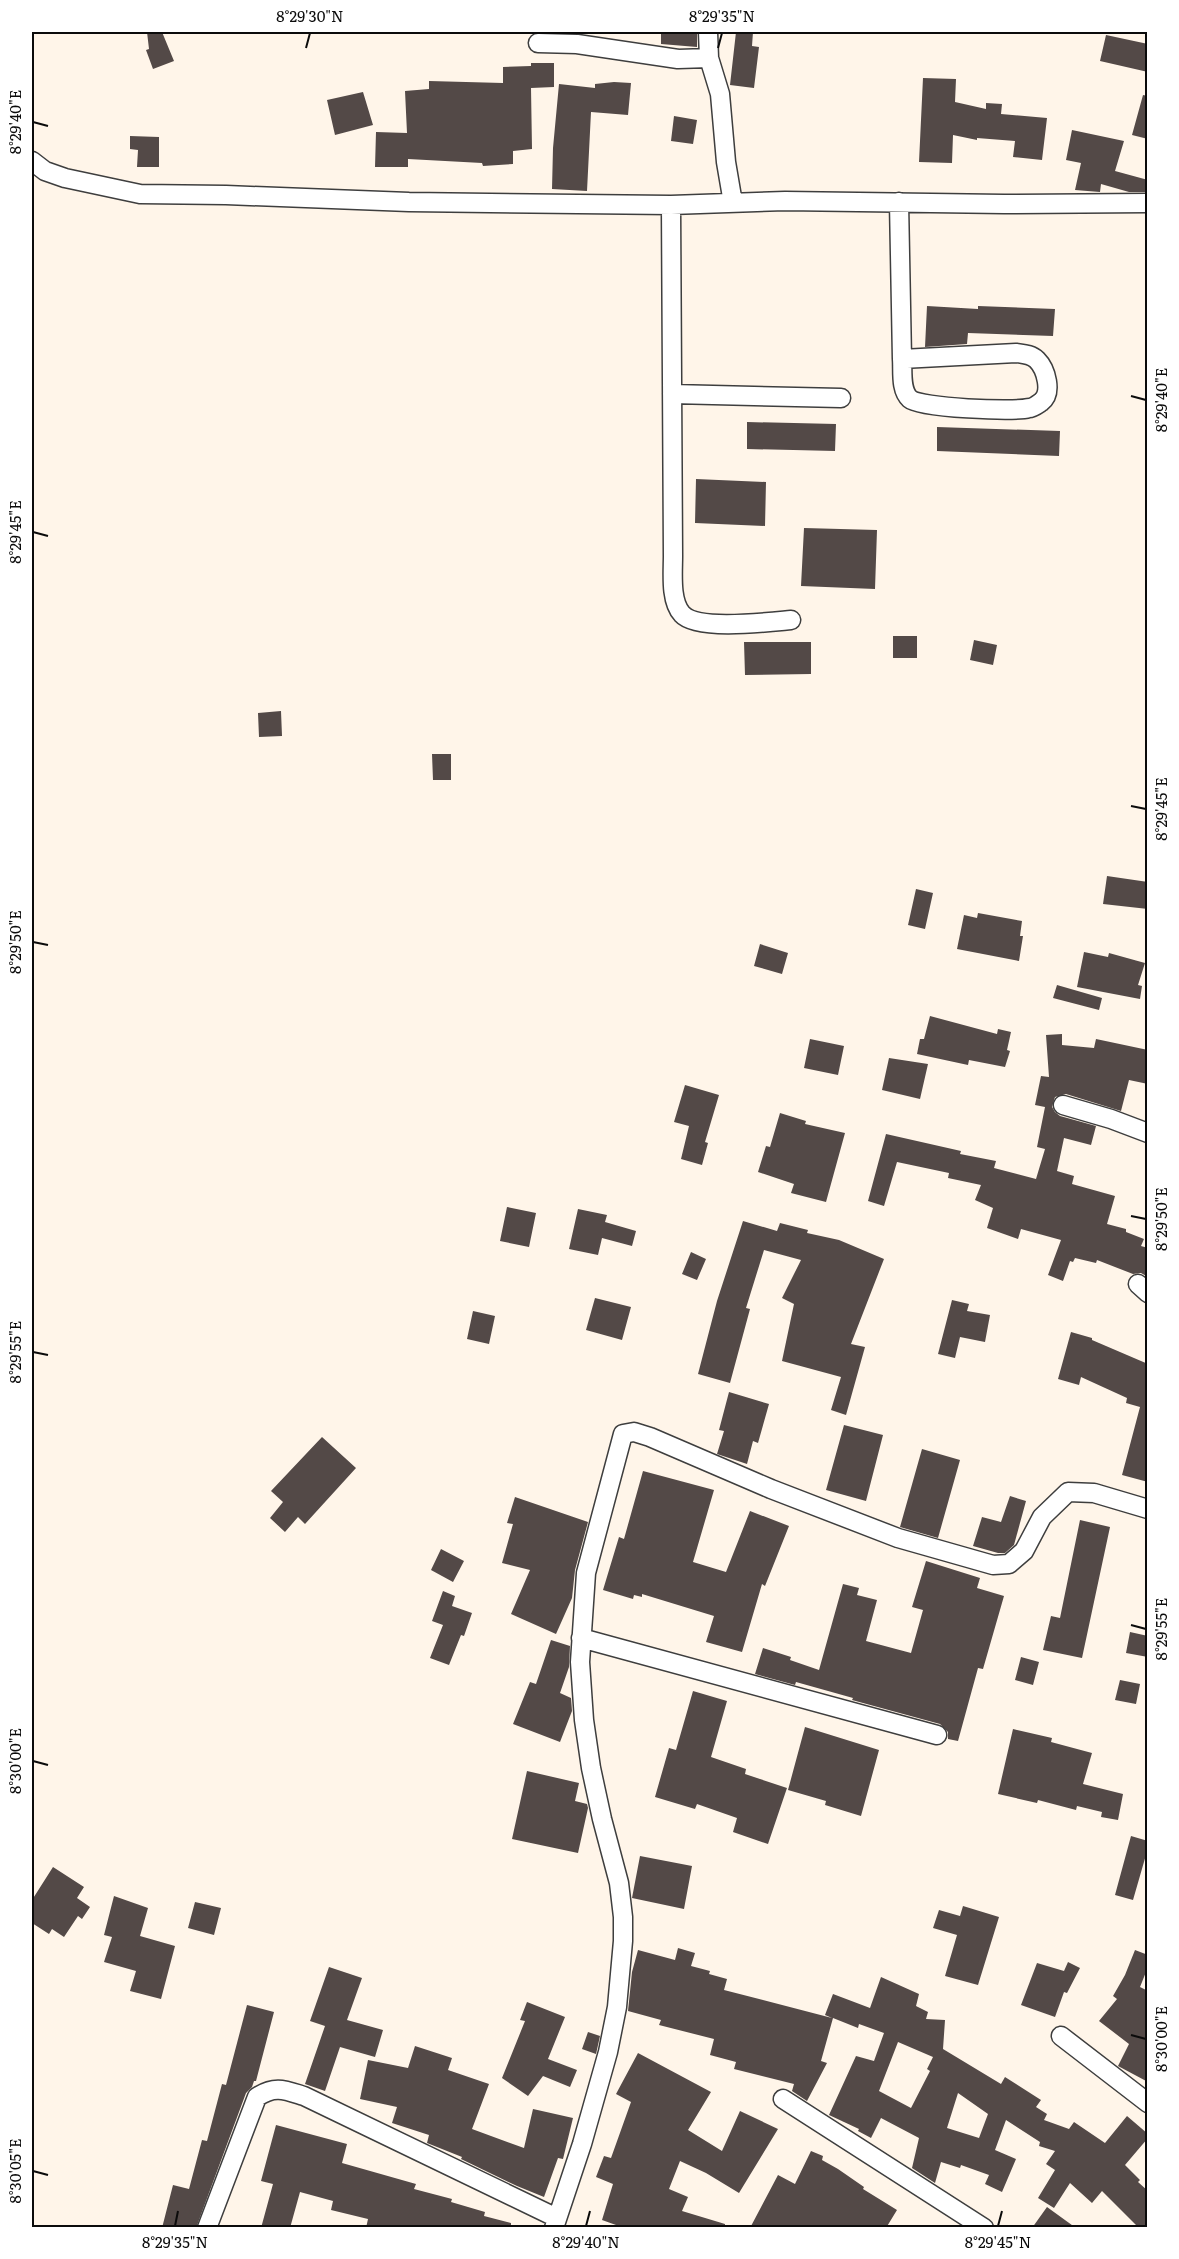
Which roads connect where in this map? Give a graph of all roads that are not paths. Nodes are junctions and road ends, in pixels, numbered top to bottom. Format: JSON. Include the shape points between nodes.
{"nodes":[{"id":1,"x":708,"y":32,"type":"edge"},
{"id":2,"x":538,"y":43,"type":"dead end"},
{"id":3,"x":710,"y":58,"type":"junction"},
{"id":4,"x":32,"y":161,"type":"edge"},
{"id":5,"x":899,"y":202,"type":"junction"},
{"id":6,"x":733,"y":203,"type":"junction"},
{"id":7,"x":1148,"y":203,"type":"edge"},
{"id":8,"x":671,"y":205,"type":"junction"},
{"id":9,"x":902,"y":359,"type":"junction"},
{"id":10,"x":672,"y":394,"type":"junction"},
{"id":11,"x":841,"y":398,"type":"dead end"},
{"id":12,"x":791,"y":620,"type":"dead end"},
{"id":13,"x":1063,"y":1105,"type":"dead end"},
{"id":14,"x":1148,"y":1133,"type":"edge"},
{"id":15,"x":1148,"y":1509,"type":"edge"},
{"id":16,"x":581,"y":1638,"type":"junction"},
{"id":17,"x":937,"y":1735,"type":"dead end"},
{"id":18,"x":1061,"y":2036,"type":"dead end"},
{"id":19,"x":783,"y":2098,"type":"dead end"},
{"id":20,"x":1148,"y":2103,"type":"edge"},
{"id":21,"x":555,"y":2225,"type":"edge"},
{"id":22,"x":207,"y":2228,"type":"edge"},
{"id":23,"x":984,"y":2228,"type":"edge"}],
"edges":[{"from":1,"to":3,"type":"street"},
{"from":2,"to":3,"type":"street","via":[[678,59]]},
{"from":3,"to":6,"type":"street","via":[[720,94]]},
{"from":4,"to":8,"type":"street","via":[[65,178],[140,194]]},
{"from":5,"to":6,"type":"street"},
{"from":5,"to":7,"type":"street"},
{"from":5,"to":9,"type":"street"},
{"from":6,"to":8,"type":"street"},
{"from":8,"to":10,"type":"street"},
{"from":9,"to":9,"type":"street","via":[[1030,355],[1044,370],[1047,394],[1044,401],[1030,408],[919,403],[905,392]]},
{"from":10,"to":11,"type":"street"},
{"from":10,"to":12,"type":"street","via":[[674,586],[681,614],[704,624]]},
{"from":13,"to":14,"type":"street"},
{"from":15,"to":16,"type":"street","via":[[1094,1493],[1068,1492],[1042,1517],[1024,1551],[1009,1564],[993,1565],[898,1538],[668,1444],[634,1432],[623,1434],[586,1573]]},
{"from":16,"to":17,"type":"street"},
{"from":16,"to":21,"type":"street","via":[[584,1720],[602,1819],[619,1883],[623,1941],[608,2052]]},
{"from":18,"to":20,"type":"street"},
{"from":19,"to":23,"type":"street"},
{"from":21,"to":22,"type":"street","via":[[304,2096],[268,2090],[257,2097]]}]}
